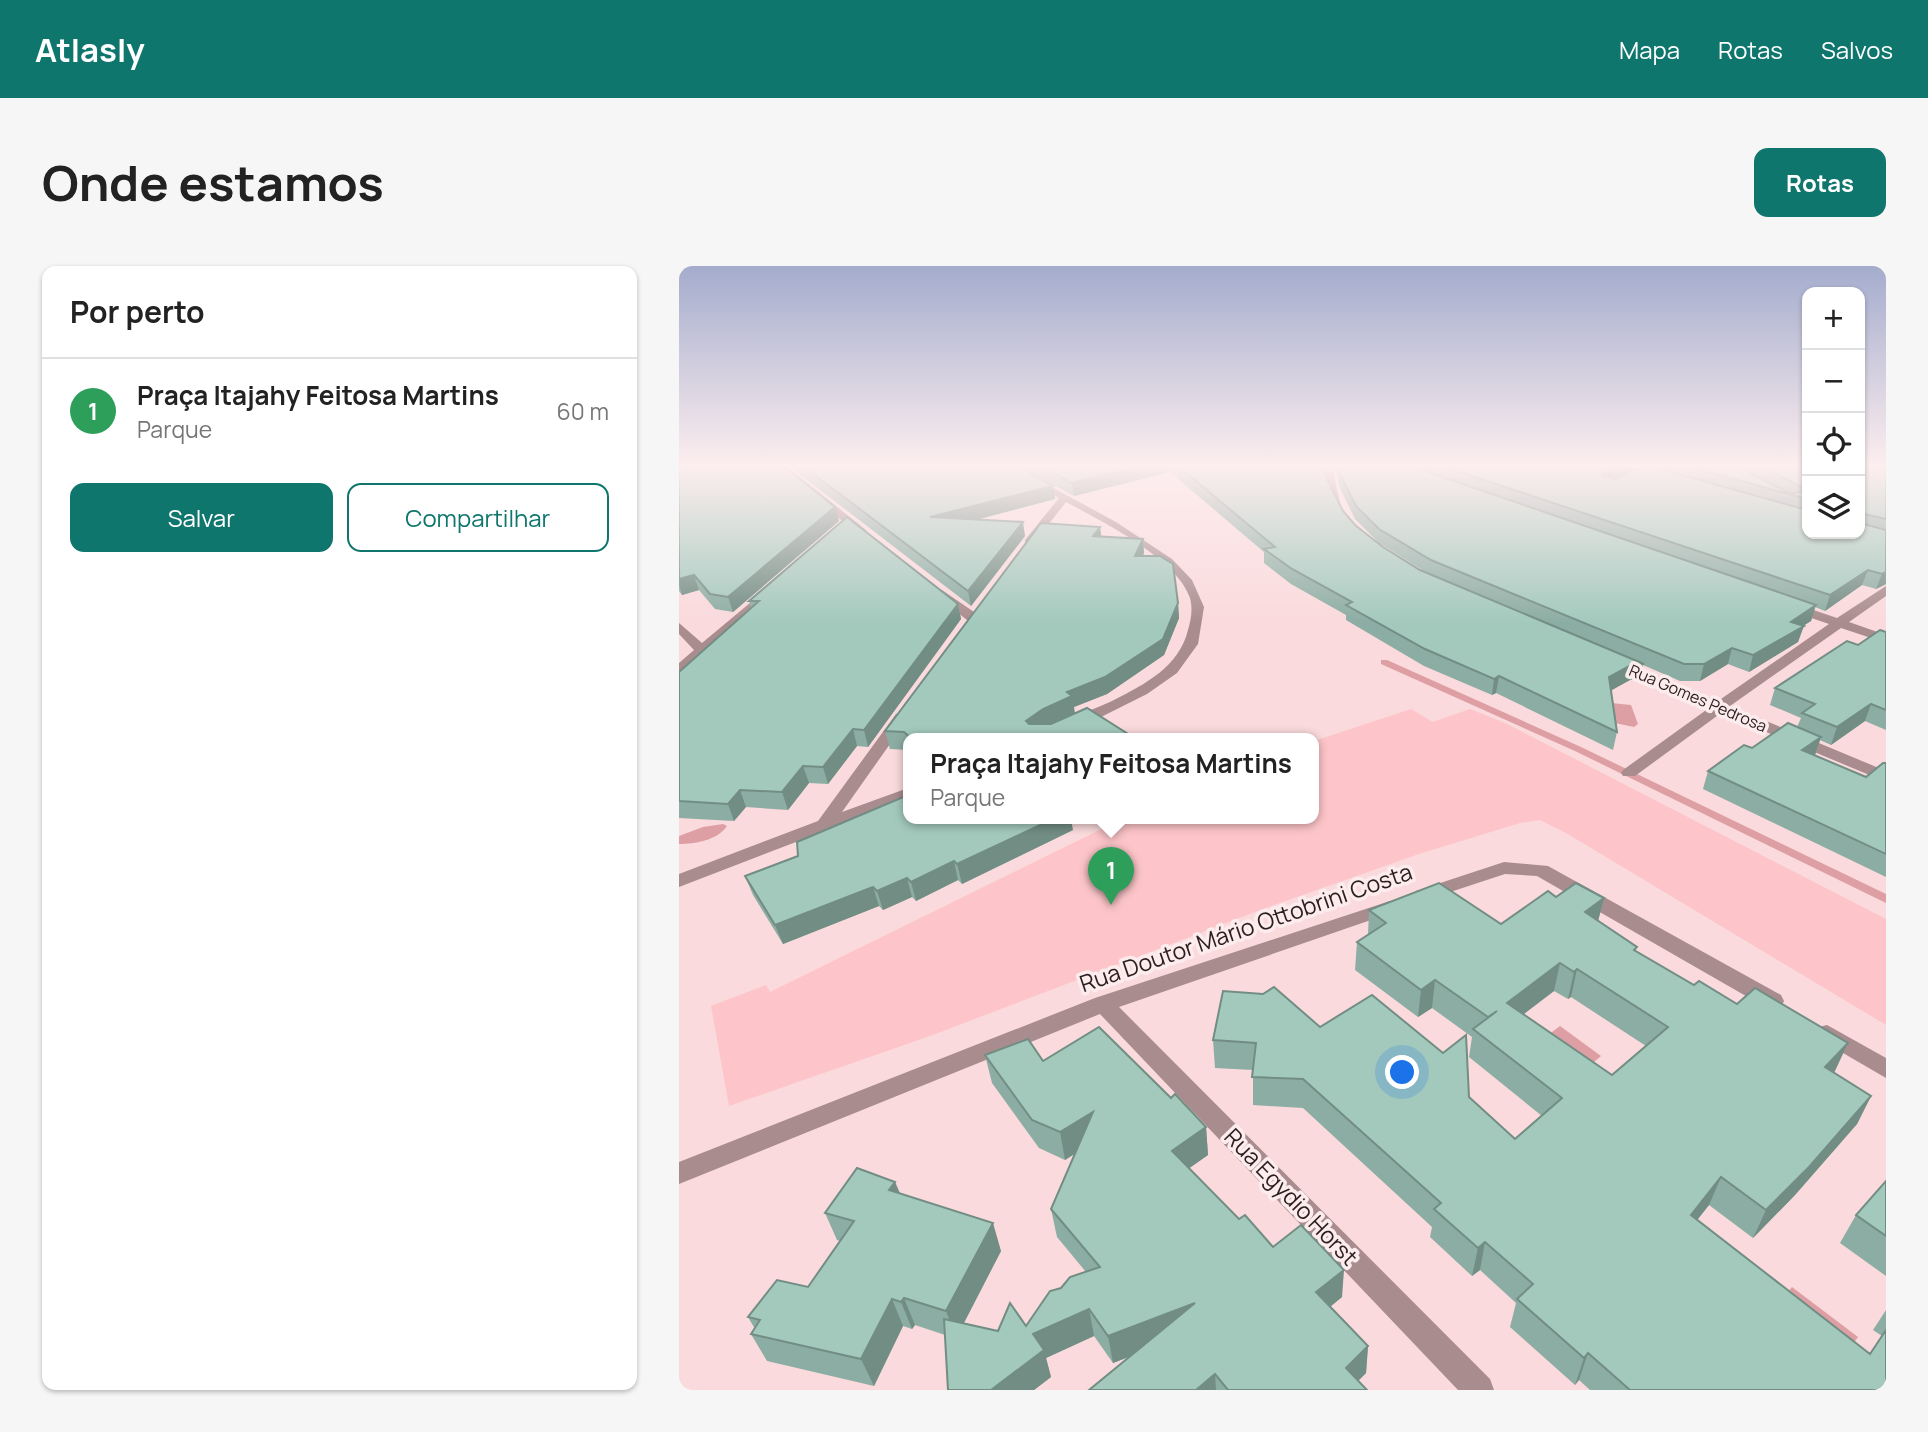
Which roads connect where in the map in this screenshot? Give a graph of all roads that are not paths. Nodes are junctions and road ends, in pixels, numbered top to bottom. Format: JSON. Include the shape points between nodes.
{"nodes":[{"id":1,"x":845,"y":518,"type":"edge"},
{"id":2,"x":1048,"y":518,"type":"edge"},
{"id":3,"x":1100,"y":518,"type":"edge"},
{"id":4,"x":849,"y":522,"type":"junction"},
{"id":5,"x":838,"y":532,"type":"edge"},
{"id":6,"x":870,"y":539,"type":"edge"},
{"id":7,"x":1022,"y":552,"type":"edge"},
{"id":8,"x":775,"y":586,"type":"edge"},
{"id":9,"x":934,"y":587,"type":"edge"},
{"id":10,"x":1886,"y":590,"type":"edge"},
{"id":11,"x":1775,"y":601,"type":"edge"},
{"id":12,"x":972,"y":617,"type":"edge"},
{"id":13,"x":1840,"y":624,"type":"junction"},
{"id":14,"x":679,"y":627,"type":"edge"},
{"id":15,"x":1886,"y":639,"type":"edge"},
{"id":16,"x":702,"y":650,"type":"junction"},
{"id":17,"x":1607,"y":659,"type":"edge"},
{"id":18,"x":679,"y":670,"type":"edge"},
{"id":19,"x":909,"y":705,"type":"edge"},
{"id":20,"x":1719,"y":706,"type":"junction"},
{"id":21,"x":1053,"y":733,"type":"edge"},
{"id":22,"x":1629,"y":773,"type":"dead end"},
{"id":23,"x":1886,"y":778,"type":"edge"},
{"id":24,"x":903,"y":795,"type":"edge"},
{"id":25,"x":822,"y":828,"type":"junction"},
{"id":26,"x":679,"y":881,"type":"edge"},
{"id":27,"x":1103,"y":1004,"type":"junction"},
{"id":28,"x":1791,"y":1012,"type":"edge"},
{"id":29,"x":1815,"y":1026,"type":"edge"},
{"id":30,"x":1886,"y":1069,"type":"edge"},
{"id":31,"x":679,"y":1173,"type":"edge"},
{"id":32,"x":1479,"y":1390,"type":"edge"}],
"edges":[{"from":1,"to":4,"type":"street"},
{"from":2,"to":7,"type":"street"},
{"from":3,"to":21,"type":"street","via":[[1179,569],[1196,596],[1198,617],[1191,647],[1175,668],[1115,704]]},
{"from":4,"to":5,"type":"street"},
{"from":4,"to":6,"type":"street"},
{"from":8,"to":16,"type":"street"},
{"from":9,"to":12,"type":"street"},
{"from":10,"to":13,"type":"street"},
{"from":11,"to":13,"type":"street"},
{"from":13,"to":15,"type":"street"},
{"from":13,"to":20,"type":"street"},
{"from":14,"to":16,"type":"street"},
{"from":16,"to":18,"type":"street"},
{"from":17,"to":20,"type":"street","name":"Rua Gomes Pedrosa"},
{"from":19,"to":25,"type":"street"},
{"from":20,"to":22,"type":"street"},
{"from":20,"to":23,"type":"street","name":"Rua Gomes Pedrosa"},
{"from":24,"to":25,"type":"street"},
{"from":25,"to":26,"type":"street"},
{"from":27,"to":28,"type":"street","name":"Rua Doutor Mário Ottobrini Costa","via":[[1504,868],[1522,867],[1553,876]]},
{"from":27,"to":31,"type":"street","name":"Rua Doutor Mário Ottobrini Costa"},
{"from":27,"to":32,"type":"street","name":"Rua Egydio Horst"},
{"from":29,"to":30,"type":"street"}]}
